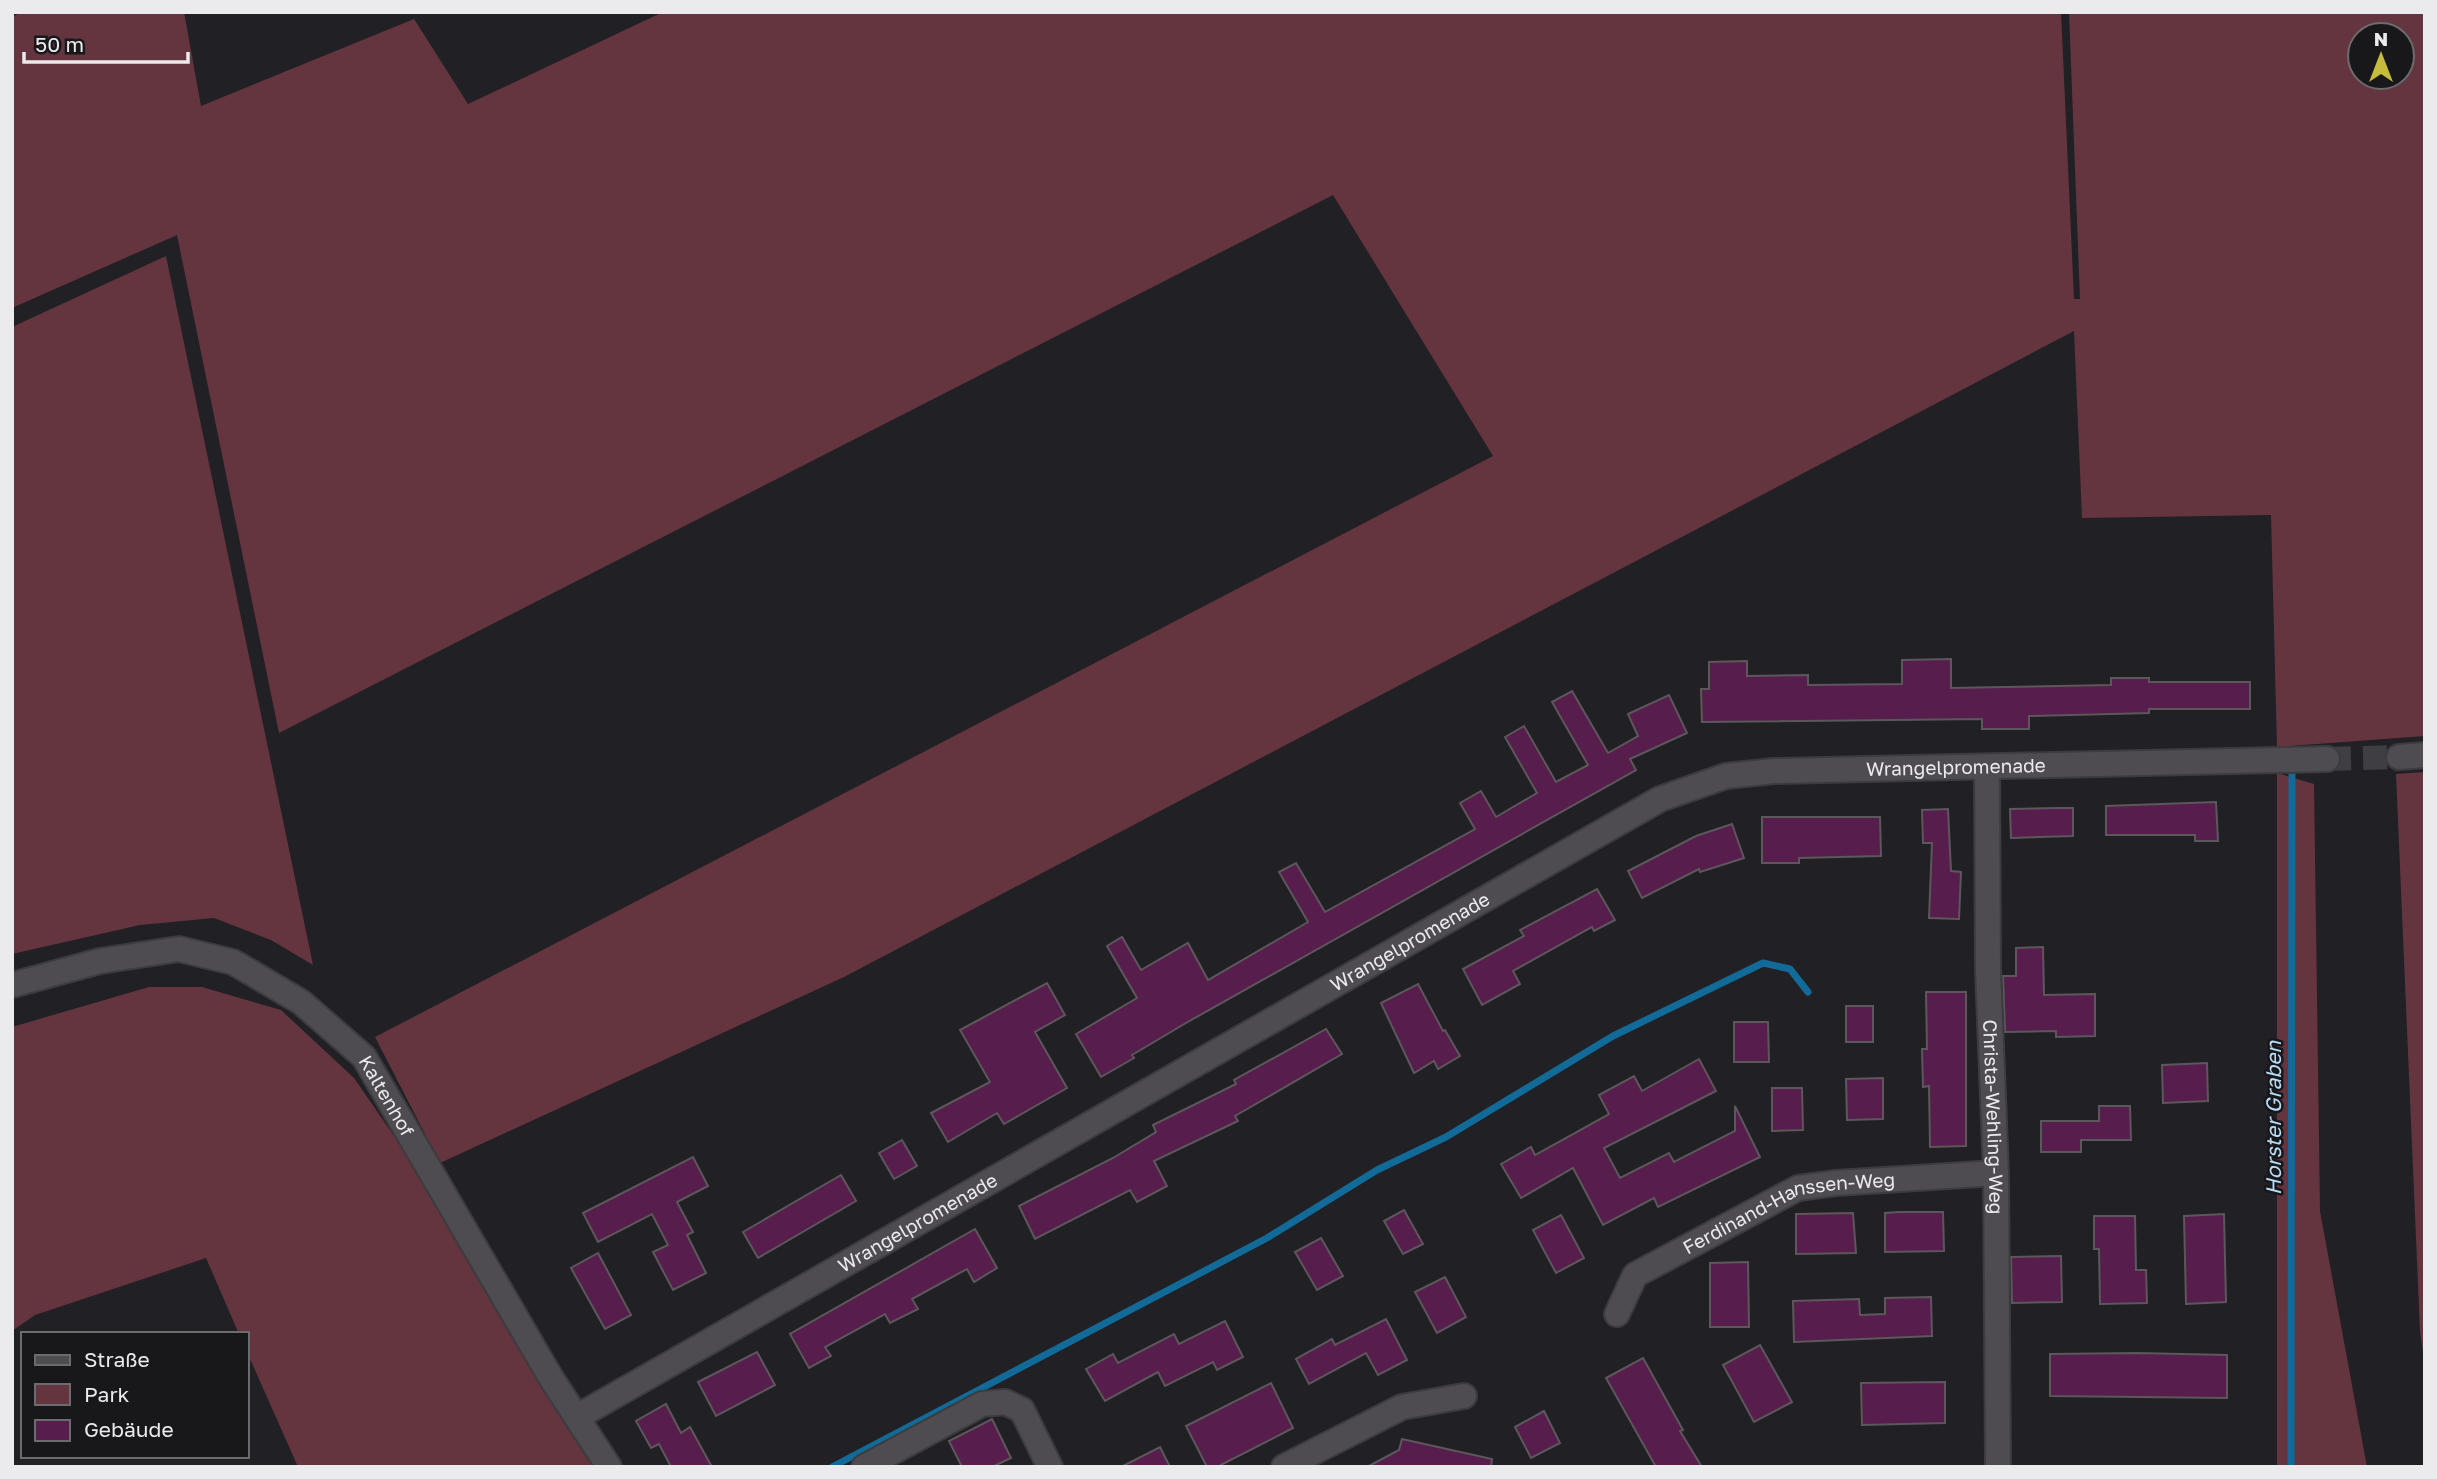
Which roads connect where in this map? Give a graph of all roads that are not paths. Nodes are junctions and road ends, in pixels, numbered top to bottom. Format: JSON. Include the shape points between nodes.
{"nodes":[{"id":1,"x":2425,"y":755,"type":"edge"},
{"id":2,"x":2399,"y":757,"type":"tunnel mouth"},
{"id":3,"x":2327,"y":759,"type":"tunnel mouth"},
{"id":4,"x":1987,"y":769,"type":"junction"},
{"id":5,"x":12,"y":985,"type":"edge"},
{"id":6,"x":1996,"y":1173,"type":"junction"},
{"id":7,"x":1617,"y":1314,"type":"dead end"},
{"id":8,"x":1464,"y":1396,"type":"dead end"},
{"id":9,"x":577,"y":1417,"type":"junction"},
{"id":10,"x":609,"y":1467,"type":"edge"},
{"id":11,"x":864,"y":1467,"type":"edge"},
{"id":12,"x":1050,"y":1467,"type":"edge"},
{"id":13,"x":1284,"y":1467,"type":"edge"},
{"id":14,"x":1998,"y":1467,"type":"edge"}],
"edges":[{"from":1,"to":2,"type":"street"},
{"from":3,"to":4,"type":"street","name":"Wrangelpromenade"},
{"from":4,"to":6,"type":"street","name":"Christa-Wehling-Weg"},
{"from":4,"to":9,"type":"street","name":"Wrangelpromenade","via":[[1774,771],[1726,776],[1660,799]]},
{"from":5,"to":9,"type":"street","name":"Kaltenhof","via":[[100,961],[179,949],[233,962],[301,1002],[364,1057]]},
{"from":6,"to":7,"type":"street","name":"Ferdinand-Hanssen-Weg","via":[[1798,1188],[1634,1275]]},
{"from":6,"to":14,"type":"street","name":"Christa-Wehling-Weg"},
{"from":8,"to":13,"type":"street","via":[[1402,1407]]},
{"from":9,"to":10,"type":"street","name":"Kaltenhof"},
{"from":11,"to":12,"type":"street","via":[[982,1404],[1004,1402],[1022,1409]]}]}
